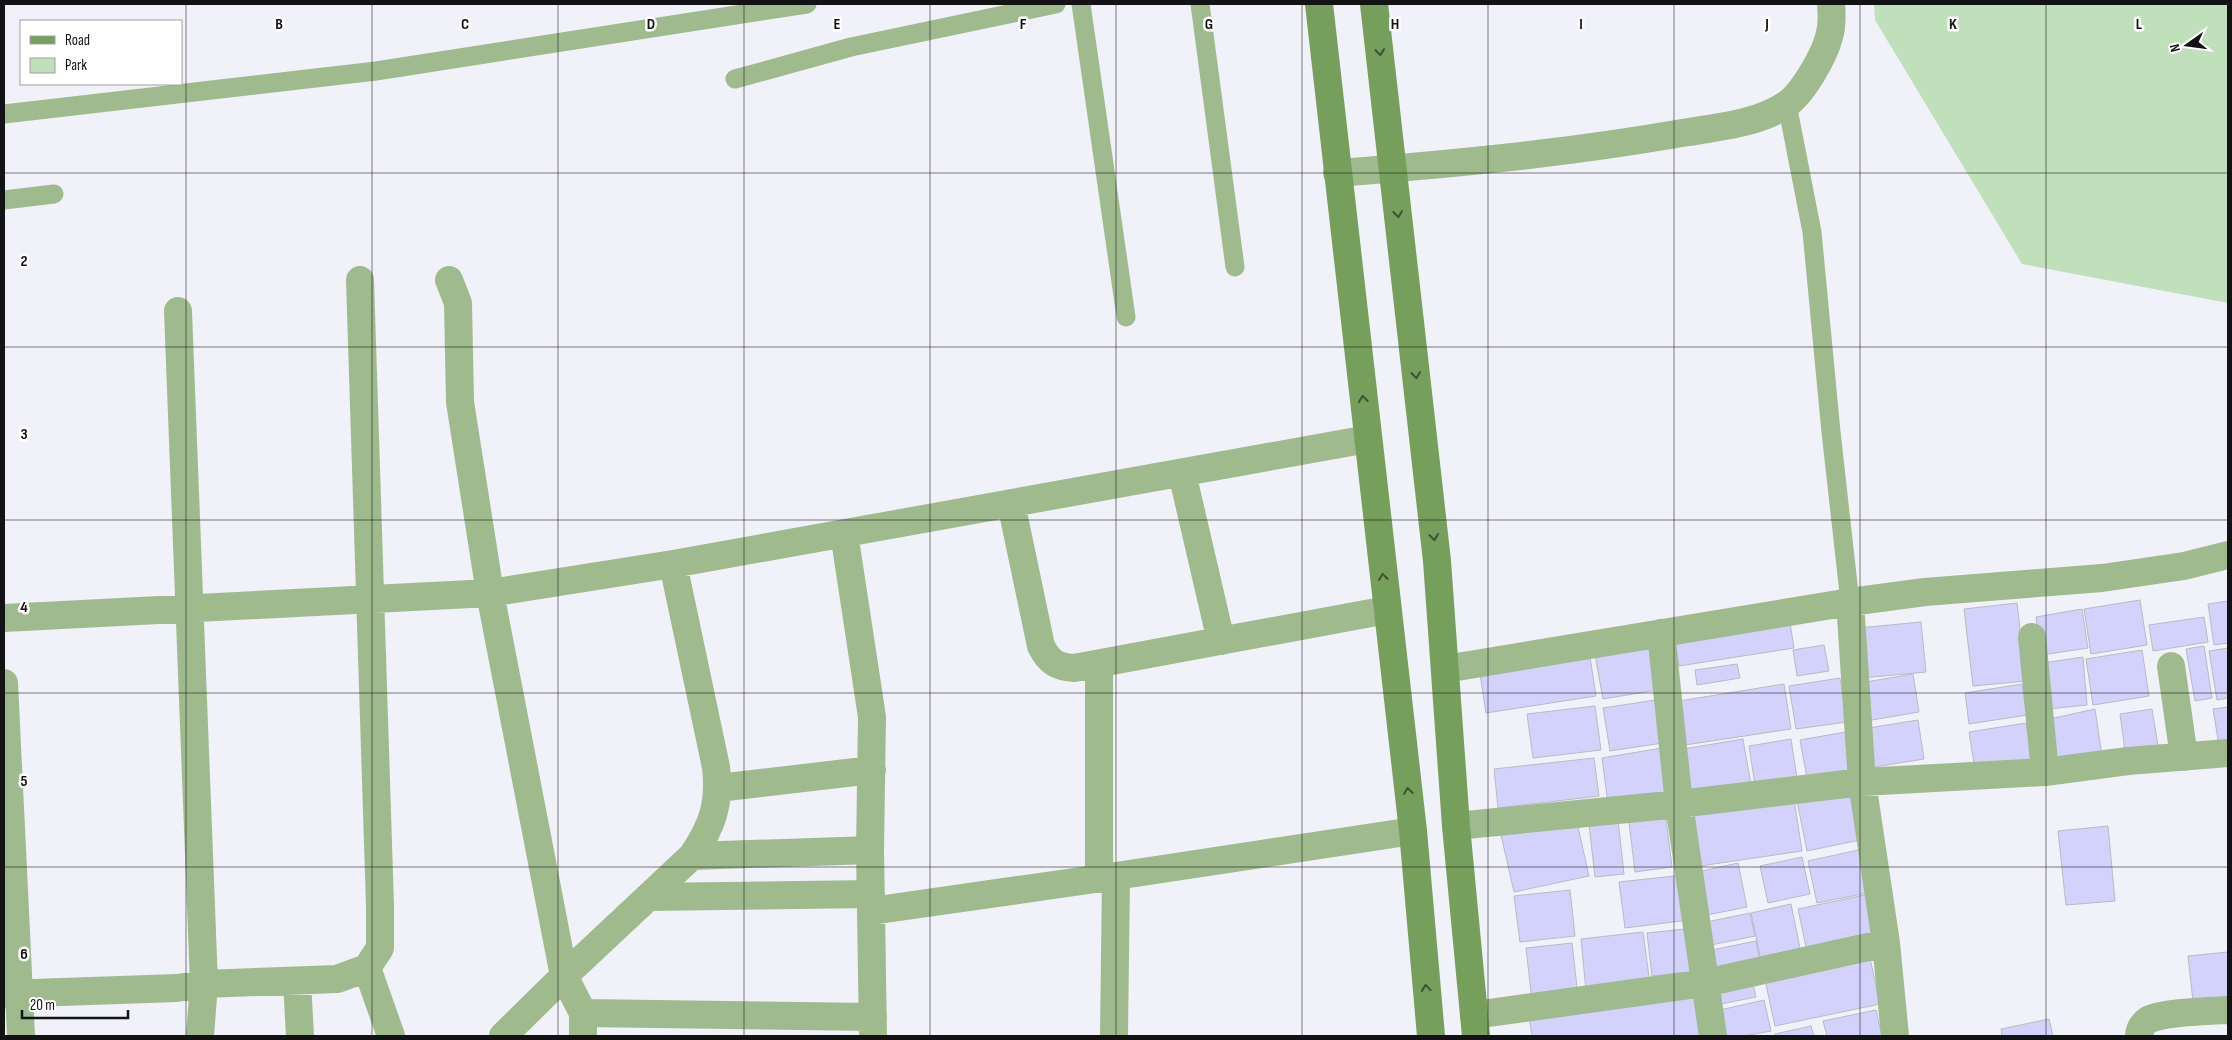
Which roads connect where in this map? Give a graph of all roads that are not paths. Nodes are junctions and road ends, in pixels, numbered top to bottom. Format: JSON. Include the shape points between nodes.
{"nodes":[{"id":1,"x":807,"y":4,"type":"edge"},
{"id":2,"x":1056,"y":4,"type":"edge"},
{"id":3,"x":1081,"y":4,"type":"edge"},
{"id":4,"x":1200,"y":4,"type":"edge"},
{"id":5,"x":1319,"y":4,"type":"edge"},
{"id":6,"x":1374,"y":4,"type":"edge"},
{"id":7,"x":1831,"y":4,"type":"edge"},
{"id":8,"x":735,"y":79,"type":"dead end"},
{"id":9,"x":1787,"y":104,"type":"junction"},
{"id":10,"x":4,"y":114,"type":"edge"},
{"id":11,"x":1393,"y":169,"type":"junction"},
{"id":12,"x":1337,"y":173,"type":"junction"},
{"id":13,"x":54,"y":194,"type":"dead end"},
{"id":14,"x":4,"y":200,"type":"edge"},
{"id":15,"x":1235,"y":267,"type":"dead end"},
{"id":16,"x":360,"y":280,"type":"dead end"},
{"id":17,"x":449,"y":280,"type":"dead end"},
{"id":18,"x":178,"y":310,"type":"dead end"},
{"id":19,"x":1126,"y":317,"type":"dead end"},
{"id":20,"x":1368,"y":439,"type":"junction"},
{"id":21,"x":1182,"y":473,"type":"junction"},
{"id":22,"x":1011,"y":503,"type":"junction"},
{"id":23,"x":844,"y":533,"type":"junction"},
{"id":24,"x":2228,"y":555,"type":"edge"},
{"id":25,"x":673,"y":564,"type":"junction"},
{"id":26,"x":490,"y":593,"type":"junction"},
{"id":27,"x":370,"y":599,"type":"junction"},
{"id":28,"x":1850,"y":602,"type":"junction"},
{"id":29,"x":189,"y":609,"type":"junction"},
{"id":30,"x":1387,"y":610,"type":"junction"},
{"id":31,"x":4,"y":618,"type":"edge"},
{"id":32,"x":1661,"y":633,"type":"junction"},
{"id":33,"x":2032,"y":638,"type":"dead end"},
{"id":34,"x":1221,"y":641,"type":"junction"},
{"id":35,"x":1099,"y":664,"type":"junction"},
{"id":36,"x":2171,"y":666,"type":"dead end"},
{"id":37,"x":1445,"y":668,"type":"junction"},
{"id":38,"x":4,"y":683,"type":"edge"},
{"id":39,"x":2228,"y":753,"type":"edge"},
{"id":40,"x":2184,"y":756,"type":"junction"},
{"id":41,"x":872,"y":770,"type":"junction"},
{"id":42,"x":2045,"y":772,"type":"junction"},
{"id":43,"x":1862,"y":782,"type":"junction"},
{"id":44,"x":718,"y":788,"type":"junction"},
{"id":45,"x":1679,"y":804,"type":"junction"},
{"id":46,"x":1456,"y":826,"type":"junction"},
{"id":47,"x":1412,"y":831,"type":"junction"},
{"id":48,"x":870,"y":850,"type":"junction"},
{"id":49,"x":692,"y":856,"type":"junction"},
{"id":50,"x":1107,"y":877,"type":"junction"},
{"id":51,"x":648,"y":897,"type":"junction"},
{"id":52,"x":871,"y":902,"type":"junction"},
{"id":53,"x":1886,"y":943,"type":"junction"},
{"id":54,"x":367,"y":968,"type":"junction"},
{"id":55,"x":564,"y":976,"type":"junction"},
{"id":56,"x":297,"y":981,"type":"junction"},
{"id":57,"x":1705,"y":983,"type":"junction"},
{"id":58,"x":204,"y":984,"type":"junction"},
{"id":59,"x":11,"y":994,"type":"edge"},
{"id":60,"x":2228,"y":1010,"type":"edge"},
{"id":61,"x":583,"y":1025,"type":"edge"},
{"id":62,"x":1475,"y":1026,"type":"edge"},
{"id":63,"x":873,"y":1027,"type":"edge"},
{"id":64,"x":21,"y":1036,"type":"edge"},
{"id":65,"x":200,"y":1036,"type":"edge"},
{"id":66,"x":300,"y":1036,"type":"edge"},
{"id":67,"x":391,"y":1036,"type":"edge"},
{"id":68,"x":504,"y":1036,"type":"edge"},
{"id":69,"x":1114,"y":1036,"type":"edge"},
{"id":70,"x":1431,"y":1036,"type":"edge"},
{"id":71,"x":1713,"y":1036,"type":"edge"},
{"id":72,"x":1895,"y":1036,"type":"edge"},
{"id":73,"x":2139,"y":1036,"type":"edge"}],
"edges":[{"from":1,"to":10,"type":"lane","via":[[376,71]]},
{"from":2,"to":8,"type":"lane","via":[[851,47]]},
{"from":3,"to":19,"type":"lane"},
{"from":4,"to":15,"type":"lane"},
{"from":5,"to":12,"type":"main road"},
{"from":6,"to":11,"type":"main road","one_way":true},
{"from":7,"to":9,"type":"street","via":[[1829,38],[1803,89]]},
{"from":9,"to":11,"type":"street","via":[[1756,119],[1639,140]]},
{"from":9,"to":28,"type":"lane","via":[[1812,232]]},
{"from":11,"to":12,"type":"street"},
{"from":11,"to":37,"type":"main road","one_way":true,"via":[[1437,561]]},
{"from":20,"to":12,"type":"main road","one_way":true},
{"from":13,"to":14,"type":"lane"},
{"from":16,"to":27,"type":"street"},
{"from":17,"to":26,"type":"street","via":[[458,303],[460,402]]},
{"from":18,"to":29,"type":"street"},
{"from":20,"to":21,"type":"street"},
{"from":30,"to":20,"type":"main road","one_way":true},
{"from":21,"to":22,"type":"street"},
{"from":21,"to":34,"type":"street"},
{"from":22,"to":23,"type":"street"},
{"from":22,"to":35,"type":"street","via":[[1041,646],[1047,658],[1058,667]]},
{"from":23,"to":25,"type":"street"},
{"from":23,"to":41,"type":"street","via":[[872,717]]},
{"from":24,"to":28,"type":"street","via":[[2184,566],[2102,578],[1925,592]]},
{"from":25,"to":26,"type":"street"},
{"from":25,"to":44,"type":"street"},
{"from":26,"to":27,"type":"street"},
{"from":26,"to":55,"type":"street"},
{"from":27,"to":29,"type":"street"},
{"from":27,"to":54,"type":"street","via":[[380,948]]},
{"from":28,"to":32,"type":"street"},
{"from":28,"to":43,"type":"street"},
{"from":29,"to":31,"type":"street"},
{"from":29,"to":58,"type":"street"},
{"from":30,"to":34,"type":"street"},
{"from":47,"to":30,"type":"main road","one_way":true},
{"from":32,"to":37,"type":"street"},
{"from":32,"to":45,"type":"street"},
{"from":33,"to":42,"type":"street"},
{"from":34,"to":35,"type":"street"},
{"from":35,"to":50,"type":"street"},
{"from":36,"to":40,"type":"street"},
{"from":37,"to":46,"type":"main road"},
{"from":38,"to":59,"type":"street"},
{"from":39,"to":40,"type":"street"},
{"from":40,"to":42,"type":"street"},
{"from":41,"to":44,"type":"street"},
{"from":41,"to":48,"type":"street"},
{"from":42,"to":43,"type":"street"},
{"from":43,"to":45,"type":"street"},
{"from":43,"to":53,"type":"street"},
{"from":44,"to":49,"type":"street","via":[[713,819]]},
{"from":45,"to":46,"type":"street"},
{"from":45,"to":57,"type":"street"},
{"from":46,"to":62,"type":"main road"},
{"from":47,"to":50,"type":"street"},
{"from":70,"to":47,"type":"main road","one_way":true},
{"from":48,"to":49,"type":"street"},
{"from":48,"to":52,"type":"street"},
{"from":49,"to":51,"type":"street"},
{"from":50,"to":52,"type":"street"},
{"from":50,"to":69,"type":"street"},
{"from":51,"to":52,"type":"street"},
{"from":51,"to":55,"type":"street"},
{"from":52,"to":63,"type":"street"},
{"from":53,"to":57,"type":"street"},
{"from":53,"to":72,"type":"street"},
{"from":54,"to":56,"type":"street","via":[[337,979]]},
{"from":54,"to":67,"type":"street"},
{"from":55,"to":61,"type":"street"},
{"from":55,"to":68,"type":"street"},
{"from":56,"to":58,"type":"street"},
{"from":56,"to":66,"type":"street"},
{"from":57,"to":62,"type":"street"},
{"from":57,"to":71,"type":"street"},
{"from":58,"to":59,"type":"street","via":[[178,988]]},
{"from":58,"to":65,"type":"street"},
{"from":59,"to":64,"type":"street"},
{"from":60,"to":73,"type":"street","via":[[2147,1020],[2139,1030]]},
{"from":61,"to":63,"type":"street"}]}
